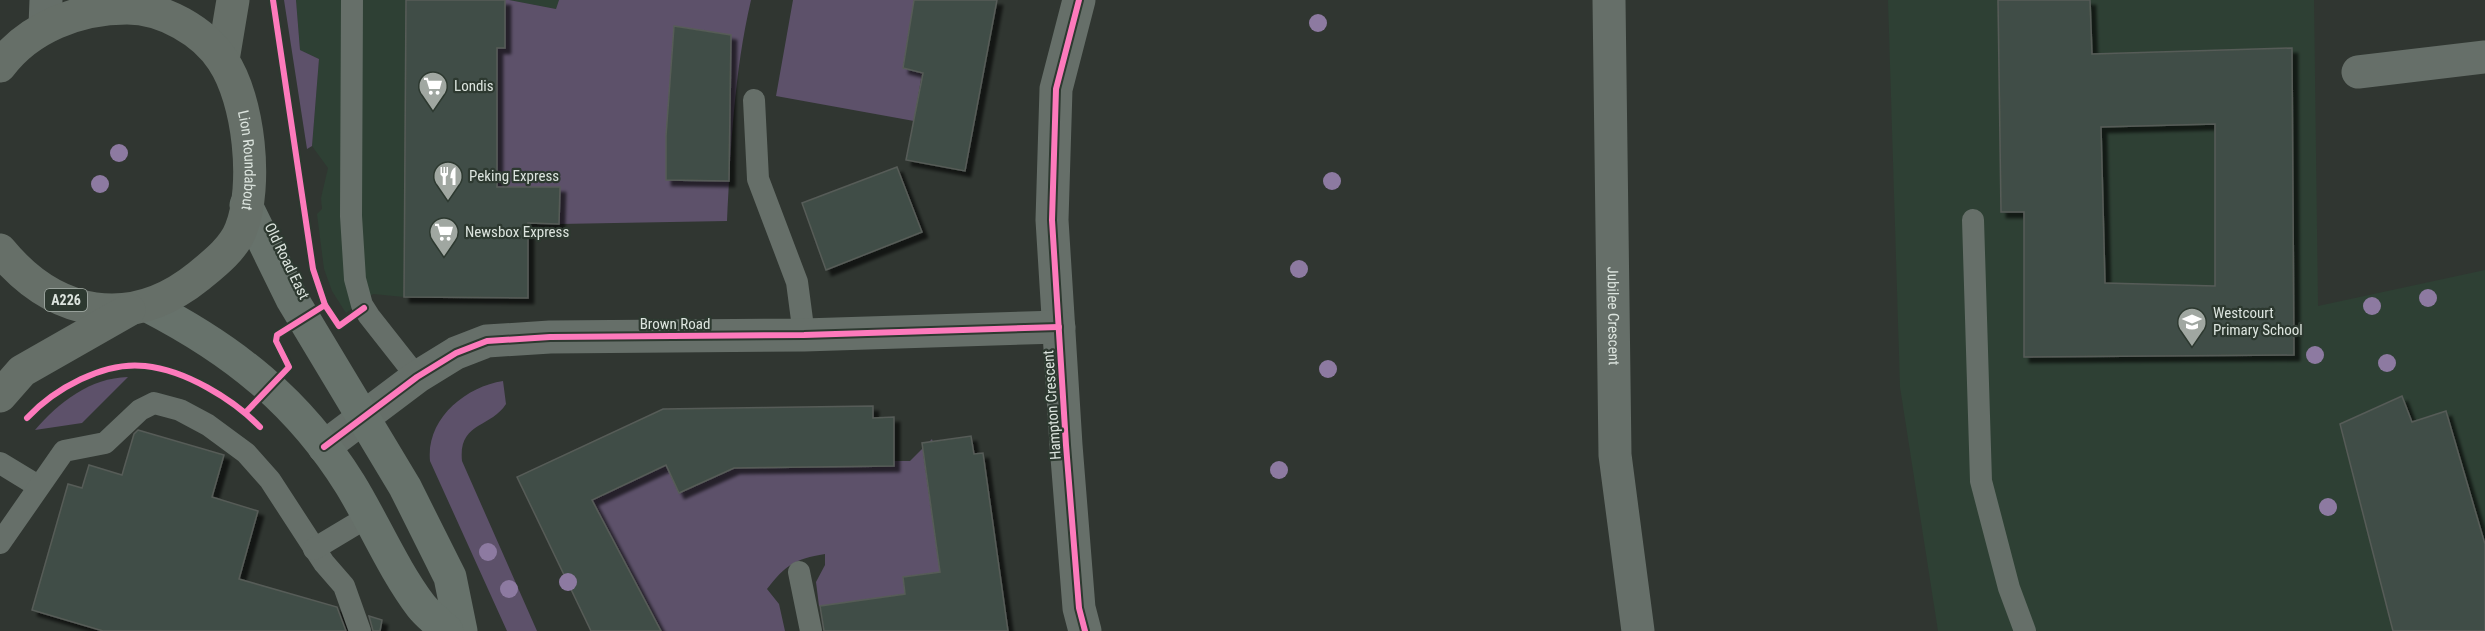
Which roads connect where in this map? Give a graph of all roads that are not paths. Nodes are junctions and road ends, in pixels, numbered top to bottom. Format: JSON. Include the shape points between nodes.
{"nodes":[{"id":1,"x":233,"y":0,"type":"edge"},
{"id":2,"x":352,"y":0,"type":"edge"},
{"id":3,"x":1079,"y":0,"type":"edge"},
{"id":4,"x":1610,"y":0,"type":"edge"},
{"id":5,"x":139,"y":5,"type":"edge"},
{"id":6,"x":46,"y":13,"type":"edge"},
{"id":7,"x":2485,"y":57,"type":"edge"},
{"id":8,"x":2,"y":60,"type":"edge"},
{"id":9,"x":223,"y":60,"type":"junction"},
{"id":10,"x":2358,"y":72,"type":"dead end"},
{"id":11,"x":754,"y":100,"type":"dead end"},
{"id":12,"x":246,"y":205,"type":"junction"},
{"id":13,"x":1973,"y":220,"type":"dead end"},
{"id":14,"x":0,"y":250,"type":"edge"},
{"id":15,"x":138,"y":308,"type":"junction"},
{"id":16,"x":1059,"y":327,"type":"junction"},
{"id":17,"x":804,"y":335,"type":"junction"},
{"id":18,"x":417,"y":377,"type":"junction"},
{"id":19,"x":0,"y":396,"type":"edge"},
{"id":20,"x":364,"y":419,"type":"junction"},
{"id":21,"x":324,"y":447,"type":"junction"},
{"id":22,"x":0,"y":463,"type":"edge"},
{"id":23,"x":38,"y":486,"type":"junction"},
{"id":24,"x":369,"y":516,"type":"junction"},
{"id":25,"x":0,"y":543,"type":"edge"},
{"id":26,"x":314,"y":549,"type":"junction"},
{"id":27,"x":799,"y":572,"type":"dead end"},
{"id":28,"x":360,"y":631,"type":"edge"},
{"id":29,"x":447,"y":631,"type":"edge"},
{"id":30,"x":461,"y":631,"type":"edge"},
{"id":31,"x":811,"y":631,"type":"edge"},
{"id":32,"x":1085,"y":631,"type":"edge"},
{"id":33,"x":1638,"y":631,"type":"edge"},
{"id":34,"x":2025,"y":631,"type":"edge"}],
"edges":[{"from":1,"to":9,"type":"main road"},
{"from":2,"to":18,"type":"lane","via":[[351,216],[355,279],[362,305]]},
{"from":3,"to":16,"type":"street","name":"Hampton Crescent","via":[[1056,89],[1052,220]]},
{"from":4,"to":33,"type":"street","name":"Jubilee Crescent","via":[[1615,455]]},
{"from":5,"to":6,"type":"main road","name":"Lion Roundabout","number":"A226"},
{"from":5,"to":9,"type":"main road","name":"Lion Roundabout","number":"A226","via":[[195,32]]},
{"from":6,"to":8,"type":"main road","name":"Lion Roundabout","number":"A226","via":[[31,35]]},
{"from":7,"to":10,"type":"street"},
{"from":9,"to":12,"type":"main road","name":"Lion Roundabout","number":"A226","via":[[248,139]]},
{"from":11,"to":17,"type":"lane","via":[[758,179],[797,282]]},
{"from":12,"to":15,"type":"main road","name":"Lion Roundabout","number":"A226","via":[[241,231],[230,248],[181,290]]},
{"from":12,"to":20,"type":"main road","name":"Old Road East","via":[[292,299]]},
{"from":13,"to":34,"type":"lane","via":[[1982,482],[2009,588]]},
{"from":14,"to":15,"type":"main road","name":"Lion Roundabout","number":"A226","via":[[14,268],[69,301],[107,311]]},
{"from":15,"to":19,"type":"main road","via":[[22,371]]},
{"from":15,"to":21,"type":"main road","via":[[208,339],[246,366],[291,408]]},
{"from":16,"to":17,"type":"street","name":"Brown Road"},
{"from":16,"to":32,"type":"street","name":"Hampton Crescent","via":[[1079,608]]},
{"from":17,"to":18,"type":"street","name":"Brown Road","via":[[497,339],[464,349]]},
{"from":18,"to":20,"type":"street","name":"Brown Road"},
{"from":20,"to":21,"type":"street","name":"Brown Road"},
{"from":20,"to":30,"type":"main road","name":"Old Road East","via":[[405,487],[450,577]]},
{"from":21,"to":24,"type":"main road"},
{"from":22,"to":23,"type":"lane"},
{"from":23,"to":25,"type":"lane"},
{"from":23,"to":26,"type":"lane","via":[[64,451],[105,442],[143,407],[158,403],[201,421],[246,453],[270,480]]},
{"from":24,"to":26,"type":"lane"},
{"from":24,"to":29,"type":"main road","via":[[422,606]]},
{"from":26,"to":28,"type":"lane","via":[[344,586]]},
{"from":27,"to":31,"type":"lane"}]}
